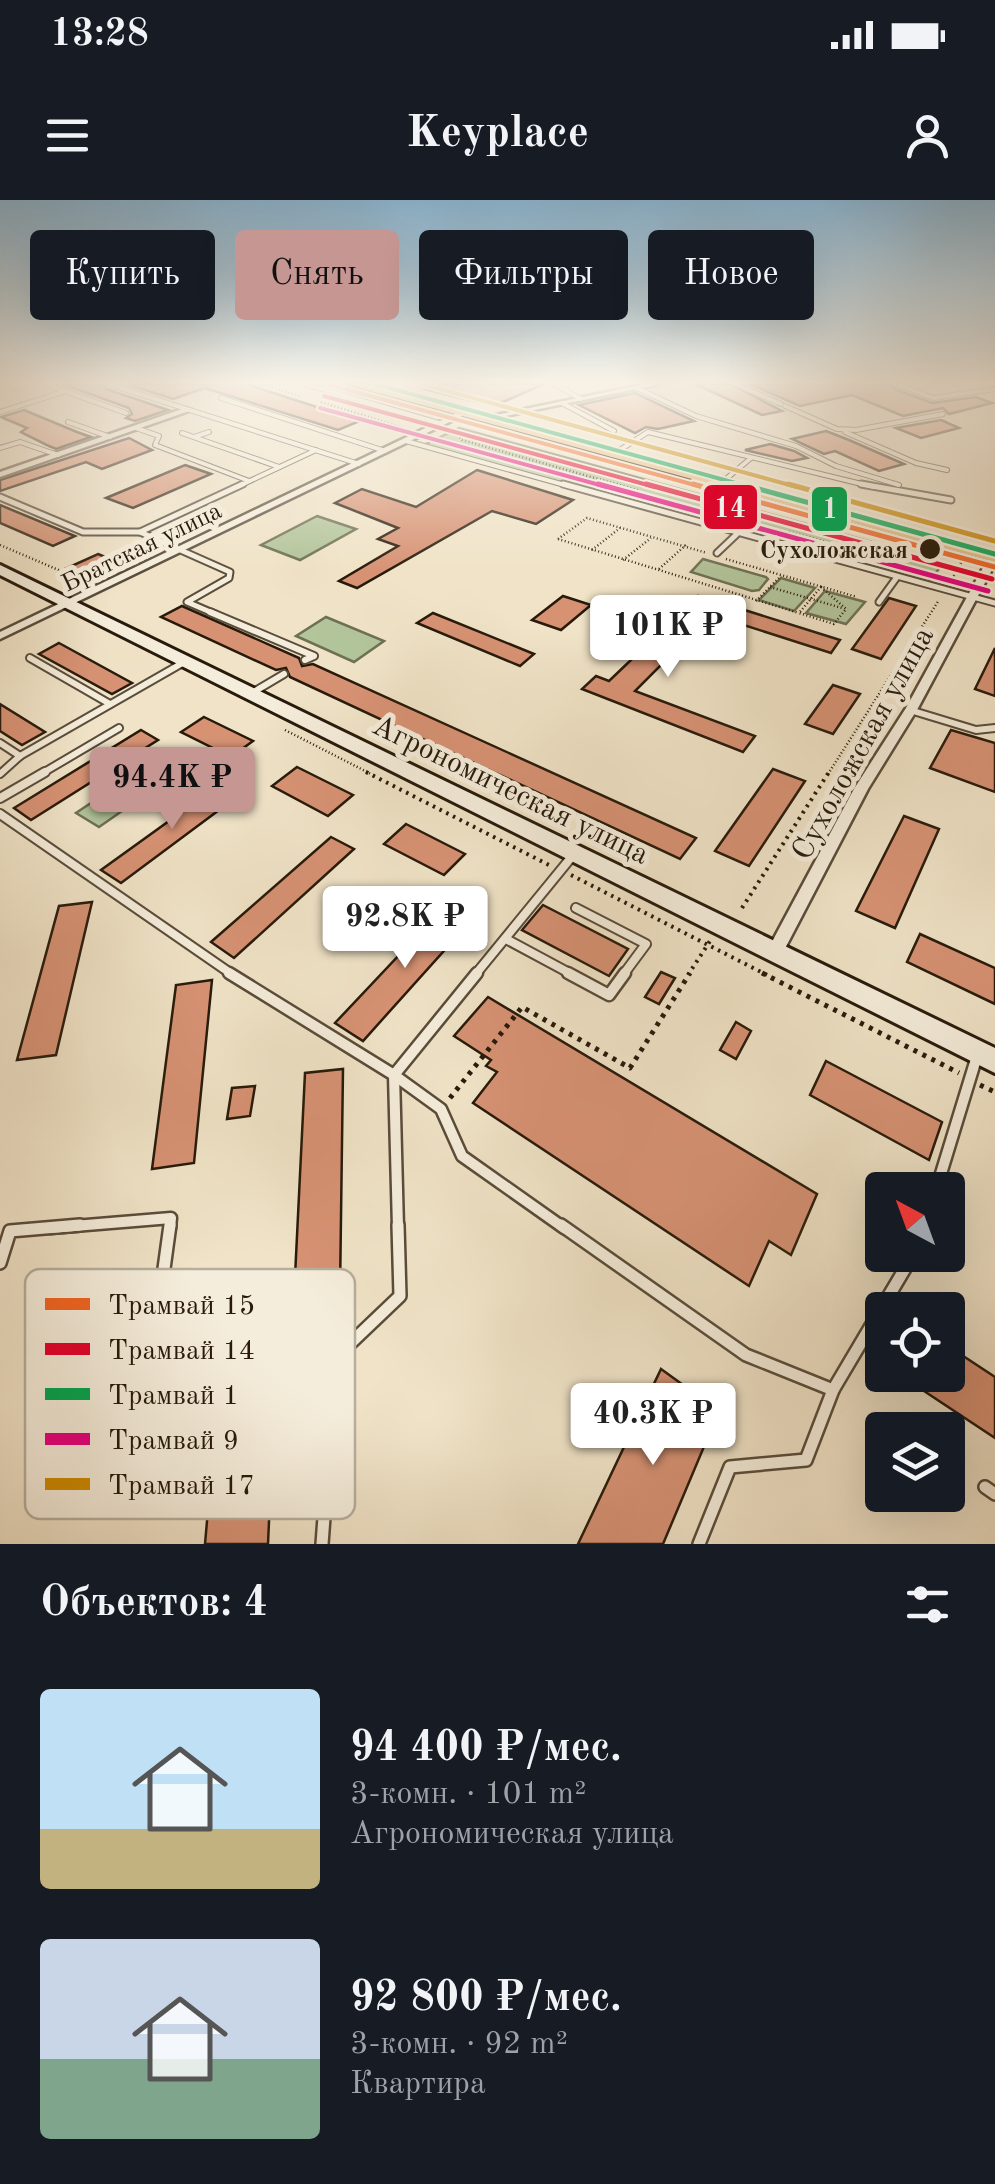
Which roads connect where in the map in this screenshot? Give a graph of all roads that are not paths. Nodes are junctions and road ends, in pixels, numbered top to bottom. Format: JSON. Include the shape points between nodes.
{"nodes":[{"id":1,"x":34,"y":447,"type":"edge"},
{"id":2,"x":81,"y":447,"type":"edge"},
{"id":3,"x":159,"y":447,"type":"edge"},
{"id":4,"x":222,"y":447,"type":"edge"},
{"id":5,"x":306,"y":447,"type":"edge"},
{"id":6,"x":372,"y":447,"type":"edge"},
{"id":7,"x":395,"y":447,"type":"edge"},
{"id":8,"x":423,"y":447,"type":"edge"},
{"id":9,"x":582,"y":447,"type":"edge"},
{"id":10,"x":625,"y":447,"type":"edge"},
{"id":11,"x":706,"y":447,"type":"edge"},
{"id":12,"x":797,"y":447,"type":"edge"},
{"id":13,"x":879,"y":447,"type":"edge"},
{"id":14,"x":316,"y":450,"type":"junction"},
{"id":15,"x":385,"y":451,"type":"junction"},
{"id":16,"x":58,"y":455,"type":"junction"},
{"id":17,"x":612,"y":455,"type":"junction"},
{"id":18,"x":751,"y":458,"type":"junction"},
{"id":19,"x":359,"y":464,"type":"junction"},
{"id":20,"x":279,"y":467,"type":"junction"},
{"id":21,"x":947,"y":470,"type":"dead end"},
{"id":22,"x":0,"y":475,"type":"edge"},
{"id":23,"x":249,"y":481,"type":"junction"},
{"id":24,"x":720,"y":484,"type":"junction"},
{"id":25,"x":924,"y":492,"type":"junction"},
{"id":26,"x":0,"y":497,"type":"edge"},
{"id":27,"x":951,"y":500,"type":"dead end"},
{"id":28,"x":140,"y":532,"type":"junction"},
{"id":29,"x":737,"y":534,"type":"junction"},
{"id":30,"x":182,"y":548,"type":"junction"},
{"id":31,"x":718,"y":553,"type":"dead end"},
{"id":32,"x":994,"y":557,"type":"edge"},
{"id":33,"x":0,"y":569,"type":"edge"},
{"id":34,"x":897,"y":577,"type":"junction"},
{"id":35,"x":972,"y":597,"type":"junction"},
{"id":36,"x":879,"y":602,"type":"dead end"},
{"id":37,"x":69,"y":603,"type":"junction"},
{"id":38,"x":995,"y":604,"type":"edge"},
{"id":39,"x":0,"y":636,"type":"edge"},
{"id":40,"x":30,"y":658,"type":"dead end"},
{"id":41,"x":305,"y":660,"type":"dead end"},
{"id":42,"x":186,"y":661,"type":"junction"},
{"id":43,"x":284,"y":674,"type":"dead end"},
{"id":44,"x":252,"y":693,"type":"junction"},
{"id":45,"x":110,"y":704,"type":"junction"},
{"id":46,"x":910,"y":710,"type":"junction"},
{"id":47,"x":118,"y":728,"type":"dead end"},
{"id":48,"x":995,"y":728,"type":"edge"},
{"id":49,"x":0,"y":742,"type":"edge"},
{"id":50,"x":20,"y":756,"type":"junction"},
{"id":51,"x":0,"y":774,"type":"edge"},
{"id":52,"x":0,"y":798,"type":"edge"},
{"id":53,"x":0,"y":814,"type":"edge"},
{"id":54,"x":568,"y":862,"type":"junction"},
{"id":55,"x":576,"y":908,"type":"dead end"},
{"id":56,"x":506,"y":939,"type":"junction"},
{"id":57,"x":774,"y":953,"type":"junction"},
{"id":58,"x":986,"y":1057,"type":"edge"},
{"id":59,"x":394,"y":1075,"type":"junction"},
{"id":60,"x":942,"y":1172,"type":"edge"},
{"id":61,"x":0,"y":1262,"type":"edge"},
{"id":62,"x":165,"y":1269,"type":"edge"},
{"id":63,"x":903,"y":1272,"type":"edge"},
{"id":64,"x":355,"y":1339,"type":"edge"},
{"id":65,"x":833,"y":1390,"type":"junction"},
{"id":66,"x":324,"y":1519,"type":"edge"},
{"id":67,"x":322,"y":1544,"type":"edge"},
{"id":68,"x":699,"y":1544,"type":"edge"}],
"edges":[{"from":1,"to":16,"type":"lane"},
{"from":2,"to":16,"type":"street"},
{"from":3,"to":23,"type":"lane"},
{"from":4,"to":20,"type":"lane"},
{"from":5,"to":14,"type":"lane"},
{"from":6,"to":15,"type":"lane"},
{"from":7,"to":15,"type":"street","name":"Братская улица"},
{"from":8,"to":29,"type":"lane"},
{"from":9,"to":17,"type":"main road"},
{"from":10,"to":17,"type":"lane"},
{"from":11,"to":18,"type":"lane"},
{"from":12,"to":25,"type":"lane","via":[[836,466]]},
{"from":13,"to":21,"type":"lane"},
{"from":14,"to":19,"type":"lane"},
{"from":14,"to":20,"type":"lane"},
{"from":15,"to":19,"type":"street","name":"Братская улица"},
{"from":16,"to":22,"type":"street"},
{"from":17,"to":24,"type":"main road"},
{"from":18,"to":24,"type":"lane"},
{"from":18,"to":25,"type":"lane"},
{"from":19,"to":30,"type":"street","name":"Братская улица"},
{"from":20,"to":23,"type":"lane"},
{"from":23,"to":28,"type":"lane"},
{"from":24,"to":32,"type":"main road"},
{"from":25,"to":27,"type":"lane"},
{"from":26,"to":28,"type":"lane","via":[[83,532]]},
{"from":28,"to":30,"type":"lane"},
{"from":29,"to":31,"type":"lane"},
{"from":29,"to":34,"type":"lane"},
{"from":30,"to":37,"type":"street","name":"Братская улица"},
{"from":30,"to":41,"type":"lane","via":[[230,572],[188,602],[314,656]]},
{"from":32,"to":35,"type":"street","name":"Сухоложская улица"},
{"from":33,"to":37,"type":"street","name":"Агрономическая улица"},
{"from":34,"to":35,"type":"lane"},
{"from":34,"to":36,"type":"lane"},
{"from":35,"to":38,"type":"lane"},
{"from":35,"to":46,"type":"street","name":"Сухоложская улица"},
{"from":37,"to":39,"type":"street","name":"Братская улица"},
{"from":37,"to":42,"type":"street","name":"Агрономическая улица"},
{"from":40,"to":45,"type":"lane"},
{"from":42,"to":44,"type":"street","name":"Агрономическая улица"},
{"from":42,"to":45,"type":"lane"},
{"from":43,"to":44,"type":"lane"},
{"from":44,"to":54,"type":"street","name":"Агрономическая улица"},
{"from":45,"to":50,"type":"lane"},
{"from":46,"to":48,"type":"lane","via":[[976,730]]},
{"from":46,"to":57,"type":"street","name":"Сухоложская улица"},
{"from":47,"to":52,"type":"lane"},
{"from":49,"to":50,"type":"lane"},
{"from":50,"to":51,"type":"lane"},
{"from":53,"to":59,"type":"lane","via":[[183,944]]},
{"from":54,"to":56,"type":"lane"},
{"from":54,"to":57,"type":"street","name":"Агрономическая улица","via":[[714,935]]},
{"from":55,"to":56,"type":"lane","via":[[646,944],[608,996]]},
{"from":56,"to":59,"type":"lane"},
{"from":57,"to":58,"type":"street","name":"Агрономическая улица"},
{"from":58,"to":60,"type":"lane","via":[[970,1079]]},
{"from":59,"to":64,"type":"lane","via":[[400,1296]]},
{"from":59,"to":65,"type":"lane","via":[[441,1109],[462,1156],[746,1355]]},
{"from":61,"to":62,"type":"lane","via":[[10,1231],[172,1218]]},
{"from":63,"to":65,"type":"lane"},
{"from":65,"to":68,"type":"lane","via":[[806,1460],[730,1467]]},
{"from":66,"to":67,"type":"lane"}]}
